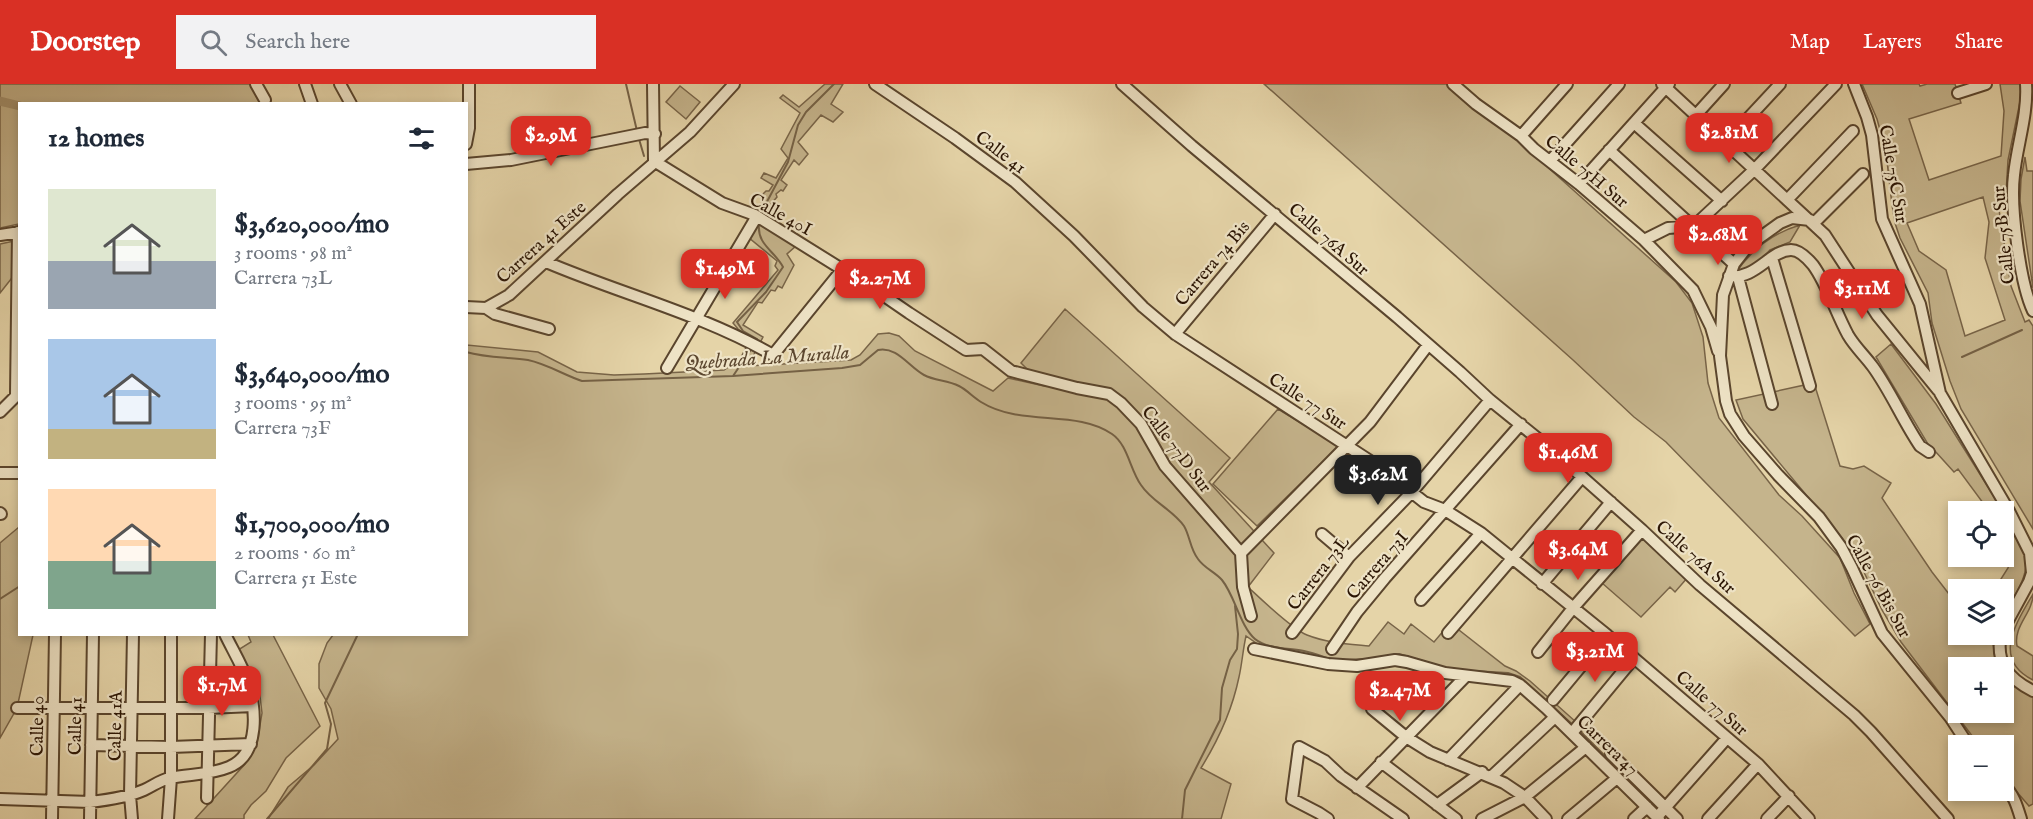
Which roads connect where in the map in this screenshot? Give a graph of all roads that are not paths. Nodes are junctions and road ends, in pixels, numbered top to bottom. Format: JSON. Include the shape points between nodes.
{"nodes":[{"id":1,"x":256,"y":84,"type":"edge"},
{"id":2,"x":305,"y":84,"type":"edge"},
{"id":3,"x":340,"y":84,"type":"edge"},
{"id":4,"x":470,"y":84,"type":"edge"},
{"id":5,"x":653,"y":84,"type":"edge"},
{"id":6,"x":734,"y":84,"type":"edge"},
{"id":7,"x":875,"y":84,"type":"edge"},
{"id":8,"x":1122,"y":84,"type":"edge"},
{"id":9,"x":1453,"y":84,"type":"edge"},
{"id":10,"x":1567,"y":84,"type":"edge"},
{"id":11,"x":1619,"y":84,"type":"edge"},
{"id":12,"x":1724,"y":84,"type":"edge"},
{"id":13,"x":1780,"y":84,"type":"edge"},
{"id":14,"x":1836,"y":84,"type":"edge"},
{"id":15,"x":1854,"y":84,"type":"edge"},
{"id":16,"x":1986,"y":84,"type":"edge"},
{"id":17,"x":2026,"y":84,"type":"edge"},
{"id":18,"x":1665,"y":85,"type":"edge"},
{"id":19,"x":1958,"y":93,"type":"dead end"},
{"id":20,"x":265,"y":100,"type":"dead end"},
{"id":21,"x":311,"y":102,"type":"edge"},
{"id":22,"x":350,"y":102,"type":"edge"},
{"id":23,"x":1696,"y":115,"type":"junction"},
{"id":24,"x":1634,"y":123,"type":"junction"},
{"id":25,"x":1853,"y":131,"type":"dead end"},
{"id":26,"x":468,"y":133,"type":"edge"},
{"id":27,"x":650,"y":134,"type":"junction"},
{"id":28,"x":1521,"y":136,"type":"junction"},
{"id":29,"x":1726,"y":142,"type":"junction"},
{"id":30,"x":1609,"y":150,"type":"junction"},
{"id":31,"x":654,"y":161,"type":"junction"},
{"id":32,"x":1550,"y":161,"type":"junction"},
{"id":33,"x":468,"y":164,"type":"edge"},
{"id":34,"x":1755,"y":170,"type":"junction"},
{"id":35,"x":1863,"y":174,"type":"dead end"},
{"id":36,"x":1579,"y":184,"type":"junction"},
{"id":37,"x":1787,"y":200,"type":"junction"},
{"id":38,"x":1722,"y":201,"type":"junction"},
{"id":39,"x":1275,"y":214,"type":"junction"},
{"id":40,"x":761,"y":219,"type":"junction"},
{"id":41,"x":1812,"y":221,"type":"junction"},
{"id":42,"x":1694,"y":226,"type":"junction"},
{"id":43,"x":18,"y":232,"type":"edge"},
{"id":44,"x":0,"y":235,"type":"edge"},
{"id":45,"x":1644,"y":240,"type":"junction"},
{"id":46,"x":1772,"y":258,"type":"junction"},
{"id":47,"x":1096,"y":259,"type":"joint"},
{"id":48,"x":546,"y":262,"type":"junction"},
{"id":49,"x":1734,"y":264,"type":"junction"},
{"id":50,"x":842,"y":270,"type":"junction"},
{"id":51,"x":1734,"y":277,"type":"junction"},
{"id":52,"x":468,"y":307,"type":"edge"},
{"id":53,"x":486,"y":309,"type":"junction"},
{"id":54,"x":2033,"y":311,"type":"edge"},
{"id":55,"x":698,"y":318,"type":"junction"},
{"id":56,"x":549,"y":329,"type":"dead end"},
{"id":57,"x":1175,"y":334,"type":"junction"},
{"id":58,"x":1428,"y":345,"type":"junction"},
{"id":59,"x":1720,"y":356,"type":"junction"},
{"id":60,"x":667,"y":368,"type":"dead end"},
{"id":61,"x":1011,"y":371,"type":"joint"},
{"id":62,"x":1810,"y":386,"type":"dead end"},
{"id":63,"x":1940,"y":393,"type":"junction"},
{"id":64,"x":18,"y":394,"type":"edge"},
{"id":65,"x":1490,"y":400,"type":"junction"},
{"id":66,"x":1772,"y":404,"type":"dead end"},
{"id":67,"x":0,"y":412,"type":"edge"},
{"id":68,"x":1521,"y":424,"type":"junction"},
{"id":69,"x":1347,"y":445,"type":"junction"},
{"id":70,"x":1929,"y":452,"type":"dead end"},
{"id":71,"x":0,"y":473,"type":"edge"},
{"id":72,"x":18,"y":473,"type":"edge"},
{"id":73,"x":1582,"y":477,"type":"junction"},
{"id":74,"x":1411,"y":493,"type":"junction"},
{"id":75,"x":1611,"y":502,"type":"junction"},
{"id":76,"x":1445,"y":510,"type":"junction"},
{"id":77,"x":1642,"y":530,"type":"junction"},
{"id":78,"x":1481,"y":533,"type":"junction"},
{"id":79,"x":1322,"y":534,"type":"dead end"},
{"id":80,"x":1241,"y":553,"type":"junction"},
{"id":81,"x":1349,"y":557,"type":"junction"},
{"id":82,"x":1512,"y":558,"type":"junction"},
{"id":83,"x":1542,"y":584,"type":"junction"},
{"id":84,"x":1421,"y":600,"type":"dead end"},
{"id":85,"x":1573,"y":608,"type":"junction"},
{"id":86,"x":2014,"y":610,"type":"edge"},
{"id":87,"x":1251,"y":616,"type":"dead end"},
{"id":88,"x":1292,"y":633,"type":"dead end"},
{"id":89,"x":1448,"y":633,"type":"dead end"},
{"id":90,"x":1607,"y":635,"type":"junction"},
{"id":91,"x":55,"y":636,"type":"edge"},
{"id":92,"x":93,"y":636,"type":"edge"},
{"id":93,"x":133,"y":636,"type":"edge"},
{"id":94,"x":171,"y":636,"type":"edge"},
{"id":95,"x":211,"y":636,"type":"edge"},
{"id":96,"x":226,"y":636,"type":"edge"},
{"id":97,"x":1999,"y":645,"type":"edge"},
{"id":98,"x":1254,"y":649,"type":"dead end"},
{"id":99,"x":1332,"y":649,"type":"dead end"},
{"id":100,"x":1538,"y":652,"type":"dead end"},
{"id":101,"x":1634,"y":658,"type":"junction"},
{"id":102,"x":1466,"y":677,"type":"junction"},
{"id":103,"x":1520,"y":685,"type":"junction"},
{"id":104,"x":2033,"y":691,"type":"edge"},
{"id":105,"x":1553,"y":700,"type":"dead end"},
{"id":106,"x":253,"y":706,"type":"junction"},
{"id":107,"x":53,"y":707,"type":"junction"},
{"id":108,"x":171,"y":707,"type":"junction"},
{"id":109,"x":17,"y":708,"type":"dead end"},
{"id":110,"x":92,"y":708,"type":"junction"},
{"id":111,"x":132,"y":708,"type":"junction"},
{"id":112,"x":208,"y":708,"type":"junction"},
{"id":113,"x":1372,"y":709,"type":"dead end"},
{"id":114,"x":1555,"y":717,"type":"junction"},
{"id":115,"x":1575,"y":730,"type":"junction"},
{"id":116,"x":1962,"y":735,"type":"edge"},
{"id":117,"x":1406,"y":737,"type":"junction"},
{"id":118,"x":1727,"y":738,"type":"junction"},
{"id":119,"x":251,"y":744,"type":"junction"},
{"id":120,"x":91,"y":745,"type":"junction"},
{"id":121,"x":132,"y":746,"type":"junction"},
{"id":122,"x":208,"y":746,"type":"junction"},
{"id":123,"x":171,"y":747,"type":"junction"},
{"id":124,"x":1586,"y":747,"type":"junction"},
{"id":125,"x":1448,"y":760,"type":"junction"},
{"id":126,"x":1610,"y":760,"type":"junction"},
{"id":127,"x":1381,"y":762,"type":"junction"},
{"id":128,"x":1758,"y":764,"type":"junction"},
{"id":129,"x":208,"y":773,"type":"junction"},
{"id":130,"x":1487,"y":774,"type":"junction"},
{"id":131,"x":171,"y":778,"type":"junction"},
{"id":132,"x":1617,"y":778,"type":"junction"},
{"id":133,"x":1357,"y":788,"type":"junction"},
{"id":134,"x":130,"y":795,"type":"junction"},
{"id":135,"x":1789,"y":796,"type":"junction"},
{"id":136,"x":1525,"y":797,"type":"junction"},
{"id":137,"x":207,"y":798,"type":"dead end"},
{"id":138,"x":2014,"y":798,"type":"edge"},
{"id":139,"x":0,"y":800,"type":"edge"},
{"id":140,"x":52,"y":800,"type":"junction"},
{"id":141,"x":90,"y":802,"type":"junction"},
{"id":142,"x":1437,"y":804,"type":"junction"},
{"id":143,"x":1647,"y":807,"type":"junction"},
{"id":144,"x":1661,"y":813,"type":"edge"},
{"id":145,"x":52,"y":819,"type":"edge"},
{"id":146,"x":90,"y":819,"type":"edge"},
{"id":147,"x":132,"y":819,"type":"edge"},
{"id":148,"x":168,"y":819,"type":"edge"},
{"id":149,"x":1328,"y":819,"type":"edge"},
{"id":150,"x":1402,"y":819,"type":"edge"},
{"id":151,"x":1456,"y":819,"type":"edge"},
{"id":152,"x":1482,"y":819,"type":"edge"},
{"id":153,"x":1546,"y":819,"type":"edge"},
{"id":154,"x":1568,"y":819,"type":"edge"},
{"id":155,"x":1634,"y":819,"type":"edge"},
{"id":156,"x":1677,"y":819,"type":"edge"},
{"id":157,"x":1708,"y":819,"type":"edge"},
{"id":158,"x":1767,"y":819,"type":"edge"},
{"id":159,"x":1809,"y":819,"type":"edge"},
{"id":160,"x":1948,"y":819,"type":"edge"},
{"id":161,"x":2021,"y":819,"type":"edge"}],
"edges":[{"from":1,"to":20,"type":"street"},
{"from":2,"to":21,"type":"street"},
{"from":3,"to":22,"type":"street"},
{"from":4,"to":26,"type":"street"},
{"from":5,"to":27,"type":"street"},
{"from":6,"to":31,"type":"street","name":"Carrera 41 Este","via":[[690,132]]},
{"from":7,"to":47,"type":"street","name":"Calle 41","via":[[1015,182]]},
{"from":8,"to":39,"type":"street","name":"Calle 76A Sur"},
{"from":9,"to":28,"type":"street","name":"Calle 75H Sur"},
{"from":10,"to":28,"type":"street"},
{"from":11,"to":32,"type":"street"},
{"from":12,"to":23,"type":"street"},
{"from":13,"to":29,"type":"street"},
{"from":14,"to":34,"type":"street"},
{"from":15,"to":63,"type":"street","name":"Calle 75C Sur","via":[[1872,135],[1882,219],[1920,304]]},
{"from":16,"to":19,"type":"street"},
{"from":17,"to":54,"type":"street","name":"Calle 75B Sur","via":[[2013,195],[2024,283]]},
{"from":18,"to":23,"type":"street"},
{"from":18,"to":24,"type":"street"},
{"from":23,"to":29,"type":"street"},
{"from":24,"to":30,"type":"street"},
{"from":24,"to":38,"type":"street"},
{"from":25,"to":37,"type":"street"},
{"from":27,"to":31,"type":"street"},
{"from":27,"to":33,"type":"street","via":[[511,160]]},
{"from":28,"to":32,"type":"street","name":"Calle 75H Sur"},
{"from":29,"to":34,"type":"street"},
{"from":30,"to":36,"type":"street"},
{"from":30,"to":42,"type":"street"},
{"from":31,"to":40,"type":"street","name":"Calle 40I","via":[[722,203]]},
{"from":31,"to":48,"type":"street","name":"Carrera 41 Este"},
{"from":32,"to":36,"type":"street","name":"Calle 75H Sur"},
{"from":34,"to":37,"type":"street"},
{"from":34,"to":38,"type":"street"},
{"from":35,"to":41,"type":"street"},
{"from":36,"to":45,"type":"street","name":"Calle 75H Sur"},
{"from":37,"to":41,"type":"street"},
{"from":38,"to":42,"type":"street"},
{"from":39,"to":57,"type":"street","name":"Carrera 74 Bis"},
{"from":39,"to":58,"type":"street","name":"Calle 76A Sur"},
{"from":40,"to":50,"type":"street","name":"Calle 40I"},
{"from":40,"to":55,"type":"street"},
{"from":41,"to":49,"type":"street","via":[[1792,218],[1780,223],[1748,246]]},
{"from":41,"to":63,"type":"street","via":[[1832,244],[1876,315]]},
{"from":42,"to":45,"type":"street","via":[[1668,228]]},
{"from":42,"to":49,"type":"street"},
{"from":43,"to":44,"type":"street"},
{"from":45,"to":59,"type":"street","name":"Calle 75H Sur","via":[[1694,290]]},
{"from":46,"to":51,"type":"street","via":[[1758,269]]},
{"from":46,"to":62,"type":"street"},
{"from":46,"to":70,"type":"street","via":[[1793,250],[1811,263],[1854,346],[1873,367],[1920,446]]},
{"from":47,"to":57,"type":"street","name":"Calle 77 Sur"},
{"from":48,"to":53,"type":"street","name":"Carrera 41 Este","via":[[509,295]]},
{"from":48,"to":55,"type":"street"},
{"from":49,"to":51,"type":"street"},
{"from":50,"to":55,"type":"street","via":[[773,355]]},
{"from":50,"to":61,"type":"street","name":"Calle 40I","via":[[966,350],[983,349]]},
{"from":51,"to":59,"type":"street","via":[[1723,295]]},
{"from":51,"to":66,"type":"street"},
{"from":52,"to":53,"type":"street"},
{"from":53,"to":56,"type":"street"},
{"from":55,"to":60,"type":"street"},
{"from":57,"to":69,"type":"street","name":"Calle 77 Sur"},
{"from":58,"to":65,"type":"street","name":"Calle 76A Sur"},
{"from":58,"to":69,"type":"street","via":[[1370,422]]},
{"from":59,"to":116,"type":"street","name":"Calle 76 Bis Sur","via":[[1730,414],[1737,426],[1828,528],[1852,568],[1882,633]]},
{"from":61,"to":80,"type":"street","name":"Calle 77D Sur","via":[[1109,393],[1141,424],[1165,466]]},
{"from":63,"to":86,"type":"street","name":"Calle 75C Sur","via":[[2030,553],[2032,573]]},
{"from":64,"to":67,"type":"street"},
{"from":65,"to":68,"type":"street","name":"Calle 76A Sur"},
{"from":65,"to":74,"type":"street","name":"Carrera 73L"},
{"from":68,"to":73,"type":"street","name":"Calle 76A Sur"},
{"from":68,"to":76,"type":"street","name":"Carrera 73I"},
{"from":69,"to":74,"type":"street","name":"Calle 77 Sur"},
{"from":69,"to":80,"type":"street"},
{"from":71,"to":72,"type":"street"},
{"from":73,"to":75,"type":"street","name":"Calle 76A Sur"},
{"from":73,"to":82,"type":"street"},
{"from":74,"to":76,"type":"street","name":"Calle 77 Sur"},
{"from":74,"to":81,"type":"street","name":"Carrera 73L"},
{"from":75,"to":77,"type":"street","name":"Calle 76A Sur"},
{"from":75,"to":83,"type":"street"},
{"from":76,"to":78,"type":"street","name":"Calle 77 Sur"},
{"from":76,"to":99,"type":"street","name":"Carrera 73I","via":[[1357,612]]},
{"from":77,"to":85,"type":"street"},
{"from":77,"to":160,"type":"street","name":"Calle 76A Sur","via":[[1700,585],[1864,724]]},
{"from":78,"to":82,"type":"street","name":"Calle 77 Sur"},
{"from":78,"to":84,"type":"street"},
{"from":79,"to":81,"type":"street"},
{"from":80,"to":87,"type":"street","via":[[1243,587]]},
{"from":81,"to":88,"type":"street","name":"Carrera 73L"},
{"from":82,"to":83,"type":"street","name":"Calle 77 Sur"},
{"from":82,"to":89,"type":"street"},
{"from":83,"to":85,"type":"street","name":"Calle 77 Sur"},
{"from":85,"to":90,"type":"street","name":"Calle 77 Sur"},
{"from":85,"to":100,"type":"street"},
{"from":90,"to":101,"type":"street","name":"Calle 77 Sur"},
{"from":90,"to":105,"type":"street"},
{"from":91,"to":107,"type":"street","name":"Calle 40"},
{"from":92,"to":110,"type":"street","name":"Calle 41"},
{"from":93,"to":111,"type":"street","name":"Calle 41A"},
{"from":94,"to":108,"type":"street"},
{"from":95,"to":112,"type":"street"},
{"from":96,"to":106,"type":"street","via":[[246,678]]},
{"from":97,"to":104,"type":"street","via":[[2009,675]]},
{"from":98,"to":102,"type":"street","via":[[1328,664],[1357,666],[1395,660]]},
{"from":101,"to":115,"type":"street"},
{"from":101,"to":118,"type":"street","name":"Calle 77 Sur"},
{"from":102,"to":103,"type":"street"},
{"from":102,"to":117,"type":"street"},
{"from":103,"to":114,"type":"street","name":"Carrera 47"},
{"from":103,"to":125,"type":"street"},
{"from":106,"to":112,"type":"street"},
{"from":106,"to":119,"type":"street"},
{"from":107,"to":109,"type":"street"},
{"from":107,"to":110,"type":"street"},
{"from":107,"to":140,"type":"street","name":"Calle 40"},
{"from":108,"to":111,"type":"street"},
{"from":108,"to":112,"type":"street"},
{"from":108,"to":123,"type":"street"},
{"from":110,"to":111,"type":"street"},
{"from":110,"to":120,"type":"street","name":"Calle 41"},
{"from":111,"to":121,"type":"street","name":"Calle 41A"},
{"from":112,"to":122,"type":"street"},
{"from":113,"to":117,"type":"street"},
{"from":114,"to":115,"type":"street","name":"Carrera 47"},
{"from":114,"to":130,"type":"street"},
{"from":115,"to":124,"type":"street","name":"Carrera 47"},
{"from":117,"to":125,"type":"street"},
{"from":117,"to":127,"type":"street"},
{"from":118,"to":128,"type":"street","name":"Calle 77 Sur"},
{"from":118,"to":144,"type":"street"},
{"from":119,"to":122,"type":"street"},
{"from":119,"to":129,"type":"street","via":[[230,767]]},
{"from":120,"to":121,"type":"street"},
{"from":120,"to":141,"type":"street","name":"Calle 41"},
{"from":121,"to":123,"type":"street"},
{"from":121,"to":134,"type":"street","name":"Calle 41A"},
{"from":122,"to":123,"type":"street"},
{"from":122,"to":129,"type":"street"},
{"from":123,"to":131,"type":"street"},
{"from":124,"to":126,"type":"street","name":"Carrera 47"},
{"from":124,"to":136,"type":"street"},
{"from":125,"to":130,"type":"street"},
{"from":126,"to":132,"type":"street","name":"Carrera 47"},
{"from":126,"to":144,"type":"street"},
{"from":127,"to":133,"type":"street"},
{"from":127,"to":142,"type":"street"},
{"from":128,"to":135,"type":"street","name":"Calle 77 Sur"},
{"from":128,"to":157,"type":"street"},
{"from":129,"to":131,"type":"street"},
{"from":129,"to":137,"type":"street"},
{"from":130,"to":136,"type":"street"},
{"from":130,"to":142,"type":"street"},
{"from":131,"to":134,"type":"street"},
{"from":131,"to":148,"type":"street"},
{"from":132,"to":143,"type":"street","name":"Carrera 47"},
{"from":132,"to":154,"type":"street"},
{"from":133,"to":149,"type":"street","via":[[1299,747],[1292,799]]},
{"from":133,"to":150,"type":"street"},
{"from":134,"to":141,"type":"street"},
{"from":134,"to":147,"type":"street","name":"Calle 41A"},
{"from":135,"to":158,"type":"street"},
{"from":135,"to":159,"type":"street","name":"Calle 77 Sur"},
{"from":136,"to":152,"type":"street"},
{"from":136,"to":153,"type":"street"},
{"from":138,"to":161,"type":"street"},
{"from":139,"to":140,"type":"street"},
{"from":140,"to":141,"type":"street"},
{"from":140,"to":145,"type":"street","name":"Calle 40"},
{"from":141,"to":146,"type":"street","name":"Calle 41"},
{"from":142,"to":151,"type":"street"},
{"from":143,"to":144,"type":"street","name":"Carrera 47"},
{"from":143,"to":155,"type":"street"},
{"from":144,"to":156,"type":"street"}]}
